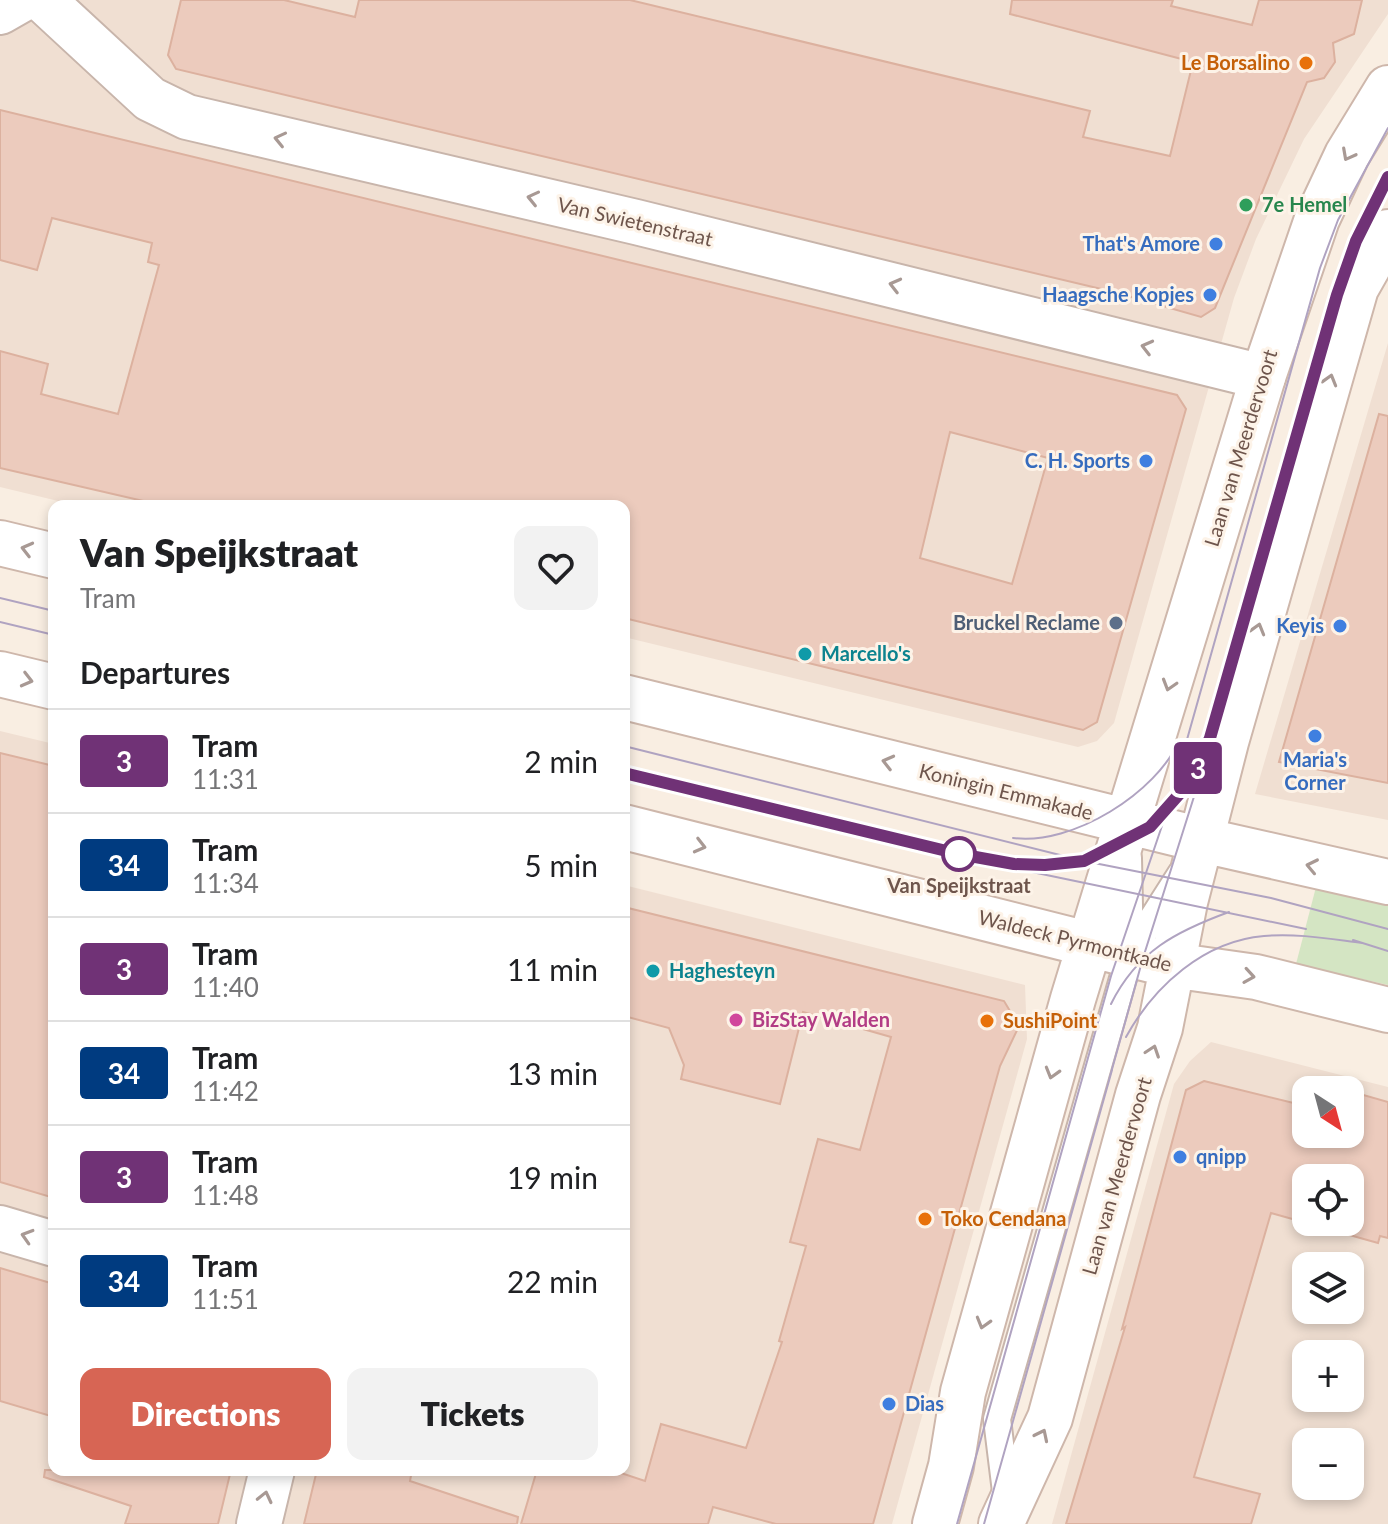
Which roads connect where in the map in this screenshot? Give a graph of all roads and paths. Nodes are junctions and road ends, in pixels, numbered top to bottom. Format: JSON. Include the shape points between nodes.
{"nodes":[{"id":1,"x":21,"y":0,"type":"edge"},
{"id":2,"x":43,"y":0,"type":"edge"},
{"id":3,"x":0,"y":12,"type":"edge"},
{"id":4,"x":1388,"y":88,"type":"edge"},
{"id":5,"x":1388,"y":232,"type":"edge"},
{"id":6,"x":1263,"y":377,"type":"junction"},
{"id":7,"x":0,"y":543,"type":"edge"},
{"id":8,"x":48,"y":555,"type":"edge"},
{"id":9,"x":0,"y":674,"type":"edge"},
{"id":10,"x":48,"y":686,"type":"edge"},
{"id":11,"x":630,"y":698,"type":"edge"},
{"id":12,"x":1127,"y":822,"type":"junction"},
{"id":13,"x":630,"y":829,"type":"edge"},
{"id":14,"x":1202,"y":840,"type":"junction"},
{"id":15,"x":1388,"y":882,"type":"edge"},
{"id":16,"x":1131,"y":955,"type":"junction"},
{"id":17,"x":1388,"y":1010,"type":"edge"},
{"id":18,"x":0,"y":1228,"type":"edge"},
{"id":19,"x":48,"y":1242,"type":"edge"},
{"id":20,"x":997,"y":1419,"type":"junction"},
{"id":21,"x":951,"y":1466,"type":"junction"},
{"id":22,"x":271,"y":1476,"type":"edge"},
{"id":23,"x":1005,"y":1514,"type":"edge"},
{"id":24,"x":259,"y":1524,"type":"edge"},
{"id":25,"x":935,"y":1524,"type":"edge"}],
"edges":[{"from":1,"to":3,"type":"street"},
{"from":6,"to":2,"type":"street","name":"Van Swietenstraat","one_way":true,"via":[[187,117],[150,99]]},
{"from":4,"to":6,"type":"street","name":"Laan van Meerdervoort","one_way":true,"via":[[1347,155],[1317,219]]},
{"from":14,"to":5,"type":"street","name":"Laan van Meerdervoort","one_way":true,"via":[[1356,288]]},
{"from":6,"to":12,"type":"street","name":"Laan van Meerdervoort","one_way":true},
{"from":8,"to":7,"type":"street","one_way":true},
{"from":9,"to":10,"type":"street","one_way":true},
{"from":12,"to":11,"type":"street","name":"Koningin Emmakade","one_way":true},
{"from":12,"to":14,"type":"street","name":"Koningin Emmakade"},
{"from":12,"to":16,"type":"street","name":"Laan van Meerdervoort"},
{"from":13,"to":16,"type":"street","name":"Waldeck Pyrmontkade","one_way":true},
{"from":15,"to":14,"type":"street","name":"Koningin Emmakade","one_way":true},
{"from":14,"to":16,"type":"street","name":"Laan van Meerdervoort"},
{"from":16,"to":17,"type":"street","name":"Waldeck Pyrmontkade","one_way":true,"via":[[1256,977]]},
{"from":16,"to":20,"type":"lane","name":"Laan van Meerdervoort"},
{"from":16,"to":21,"type":"street","name":"Laan van Meerdervoort","one_way":true,"via":[[1073,999],[967,1377]]},
{"from":23,"to":16,"type":"street","name":"Laan van Meerdervoort","one_way":true,"via":[[1050,1418],[1160,1028]]},
{"from":19,"to":18,"type":"street","one_way":true},
{"from":20,"to":21,"type":"lane","name":"Laan van Meerdervoort"},
{"from":20,"to":23,"type":"lane","name":"Laan van Meerdervoort"},
{"from":21,"to":25,"type":"street","name":"Laan van Meerdervoort"},
{"from":24,"to":22,"type":"street","one_way":true}]}
